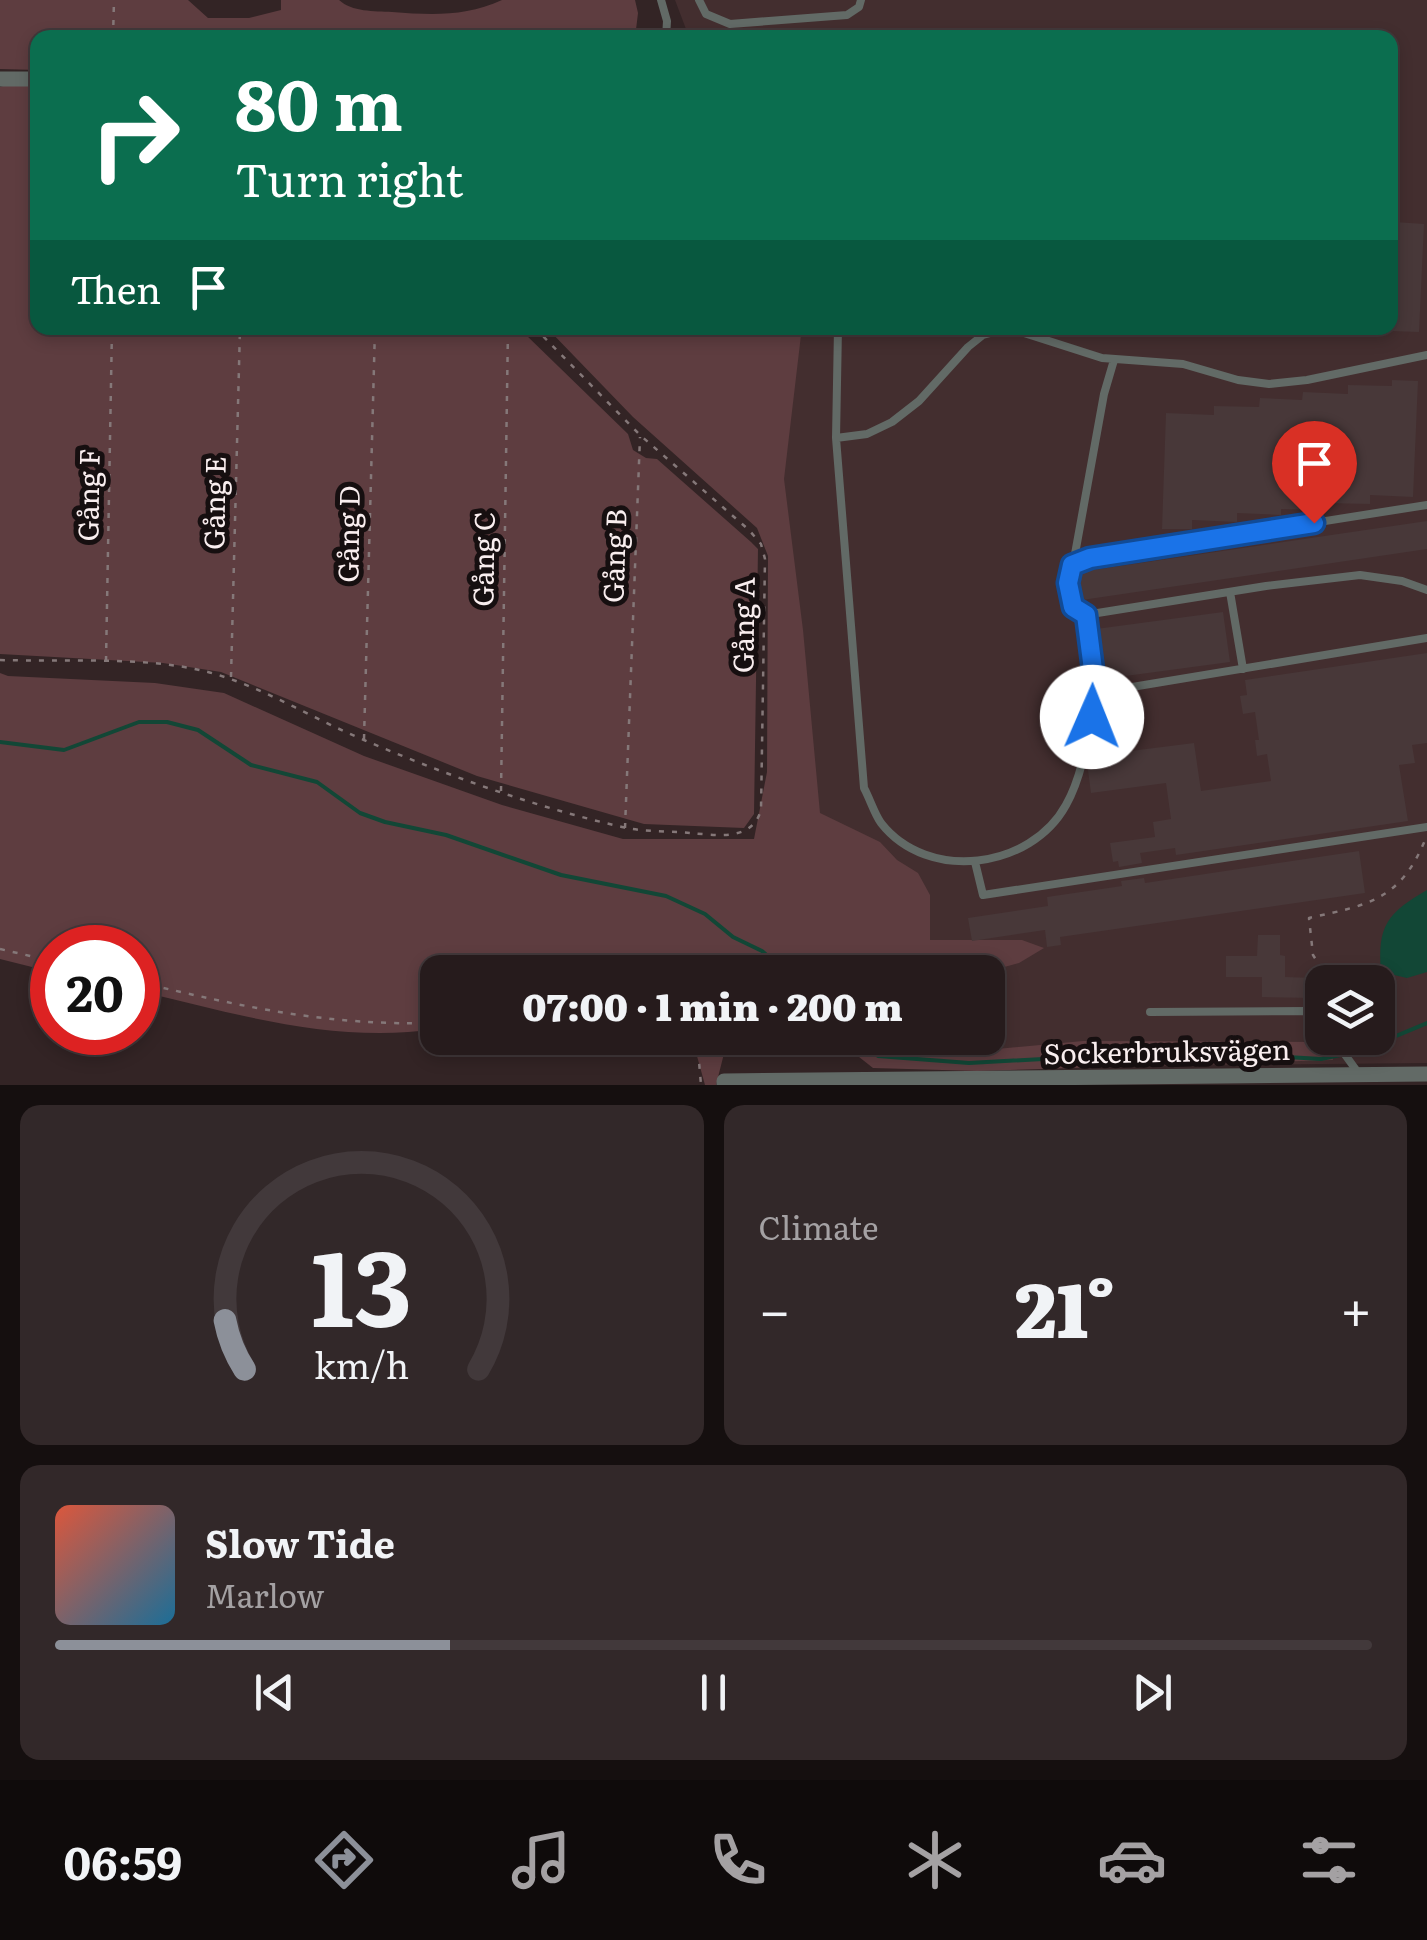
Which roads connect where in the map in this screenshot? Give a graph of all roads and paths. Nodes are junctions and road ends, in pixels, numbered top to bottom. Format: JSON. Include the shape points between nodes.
{"nodes":[{"id":1,"x":114,"y":0,"type":"edge"},
{"id":2,"x":661,"y":0,"type":"edge"},
{"id":3,"x":699,"y":0,"type":"edge"},
{"id":4,"x":861,"y":0,"type":"edge"},
{"id":5,"x":113,"y":30,"type":"edge"},
{"id":6,"x":665,"y":30,"type":"edge"},
{"id":7,"x":0,"y":79,"type":"edge"},
{"id":8,"x":30,"y":79,"type":"edge"},
{"id":9,"x":112,"y":335,"type":"edge"},
{"id":10,"x":240,"y":335,"type":"edge"},
{"id":11,"x":374,"y":335,"type":"edge"},
{"id":12,"x":508,"y":335,"type":"edge"},
{"id":13,"x":542,"y":335,"type":"edge"},
{"id":14,"x":838,"y":335,"type":"edge"},
{"id":15,"x":982,"y":335,"type":"edge"},
{"id":16,"x":1031,"y":335,"type":"edge"},
{"id":17,"x":1427,"y":355,"type":"edge"},
{"id":18,"x":1114,"y":360,"type":"junction"},
{"id":19,"x":640,"y":436,"type":"junction"},
{"id":20,"x":836,"y":438,"type":"junction"},
{"id":21,"x":1427,"y":505,"type":"edge"},
{"id":22,"x":1072,"y":565,"type":"junction"},
{"id":23,"x":1427,"y":590,"type":"edge"},
{"id":24,"x":1230,"y":592,"type":"junction"},
{"id":25,"x":1086,"y":615,"type":"junction"},
{"id":26,"x":1427,"y":638,"type":"edge"},
{"id":27,"x":0,"y":660,"type":"edge"},
{"id":28,"x":106,"y":663,"type":"junction"},
{"id":29,"x":1243,"y":669,"type":"junction"},
{"id":30,"x":231,"y":679,"type":"junction"},
{"id":31,"x":1096,"y":693,"type":"junction"},
{"id":32,"x":364,"y":740,"type":"junction"},
{"id":33,"x":501,"y":792,"type":"junction"},
{"id":34,"x":625,"y":828,"type":"junction"},
{"id":35,"x":1427,"y":831,"type":"edge"},
{"id":36,"x":975,"y":862,"type":"junction"},
{"id":37,"x":0,"y":949,"type":"edge"},
{"id":38,"x":30,"y":956,"type":"edge"},
{"id":39,"x":1319,"y":965,"type":"edge"},
{"id":40,"x":160,"y":987,"type":"edge"},
{"id":41,"x":1305,"y":1011,"type":"edge"},
{"id":42,"x":1150,"y":1012,"type":"dead end"},
{"id":43,"x":420,"y":1023,"type":"edge"},
{"id":44,"x":698,"y":1055,"type":"edge"},
{"id":45,"x":1346,"y":1055,"type":"edge"},
{"id":46,"x":1355,"y":1069,"type":"junction"},
{"id":47,"x":1426,"y":1075,"type":"edge"},
{"id":48,"x":1395,"y":1080,"type":"edge"},
{"id":49,"x":826,"y":1082,"type":"edge"},
{"id":50,"x":928,"y":1082,"type":"edge"},
{"id":51,"x":1028,"y":1082,"type":"edge"},
{"id":52,"x":701,"y":1085,"type":"edge"},
{"id":53,"x":724,"y":1085,"type":"edge"}],
"edges":[{"from":1,"to":5,"type":"path"},
{"from":2,"to":6,"type":"lane"},
{"from":3,"to":4,"type":"lane","via":[[706,14],[730,24],[847,14]]},
{"from":7,"to":8,"type":"street"},
{"from":9,"to":28,"type":"path","name":"Gång F"},
{"from":10,"to":30,"type":"path","name":"Gång E"},
{"from":11,"to":32,"type":"path","name":"Gång D"},
{"from":12,"to":33,"type":"path","name":"Gång C"},
{"from":13,"to":19,"type":"path"},
{"from":14,"to":20,"type":"lane"},
{"from":15,"to":20,"type":"lane","via":[[892,422]]},
{"from":16,"to":18,"type":"lane"},
{"from":17,"to":18,"type":"lane","via":[[1269,384],[1183,364]]},
{"from":18,"to":22,"type":"lane"},
{"from":19,"to":34,"type":"path","name":"Gång B"},
{"from":19,"to":34,"type":"path","name":"Gång A","via":[[761,544],[761,810],[737,834]]},
{"from":20,"to":36,"type":"lane","via":[[864,788],[881,823],[904,844],[941,860]]},
{"from":21,"to":22,"type":"lane"},
{"from":22,"to":25,"type":"lane","via":[[1073,607]]},
{"from":23,"to":24,"type":"lane","via":[[1360,575]]},
{"from":24,"to":25,"type":"lane"},
{"from":24,"to":29,"type":"lane"},
{"from":25,"to":31,"type":"lane"},
{"from":26,"to":29,"type":"lane"},
{"from":27,"to":28,"type":"path"},
{"from":28,"to":30,"type":"path","via":[[174,666]]},
{"from":29,"to":31,"type":"lane"},
{"from":30,"to":32,"type":"path"},
{"from":31,"to":36,"type":"lane","via":[[1067,803],[1049,830],[1011,854]]},
{"from":32,"to":33,"type":"path"},
{"from":33,"to":34,"type":"path"},
{"from":35,"to":36,"type":"lane","via":[[982,895]]},
{"from":35,"to":39,"type":"path","via":[[1396,888],[1370,905],[1309,918]]},
{"from":37,"to":38,"type":"path"},
{"from":40,"to":43,"type":"path","via":[[323,1020]]},
{"from":41,"to":42,"type":"lane"},
{"from":44,"to":52,"type":"path"},
{"from":45,"to":46,"type":"lane"},
{"from":46,"to":48,"type":"street","name":"Sockerbruksvägen"},
{"from":46,"to":51,"type":"street","name":"Sockerbruksvägen"},
{"from":47,"to":48,"type":"street","name":"Sockerbruksvägen"},
{"from":49,"to":50,"type":"street","name":"Sockerbruksvägen"},
{"from":49,"to":53,"type":"street","name":"Sockerbruksvägen"},
{"from":50,"to":51,"type":"street","name":"Sockerbruksvägen"}]}
